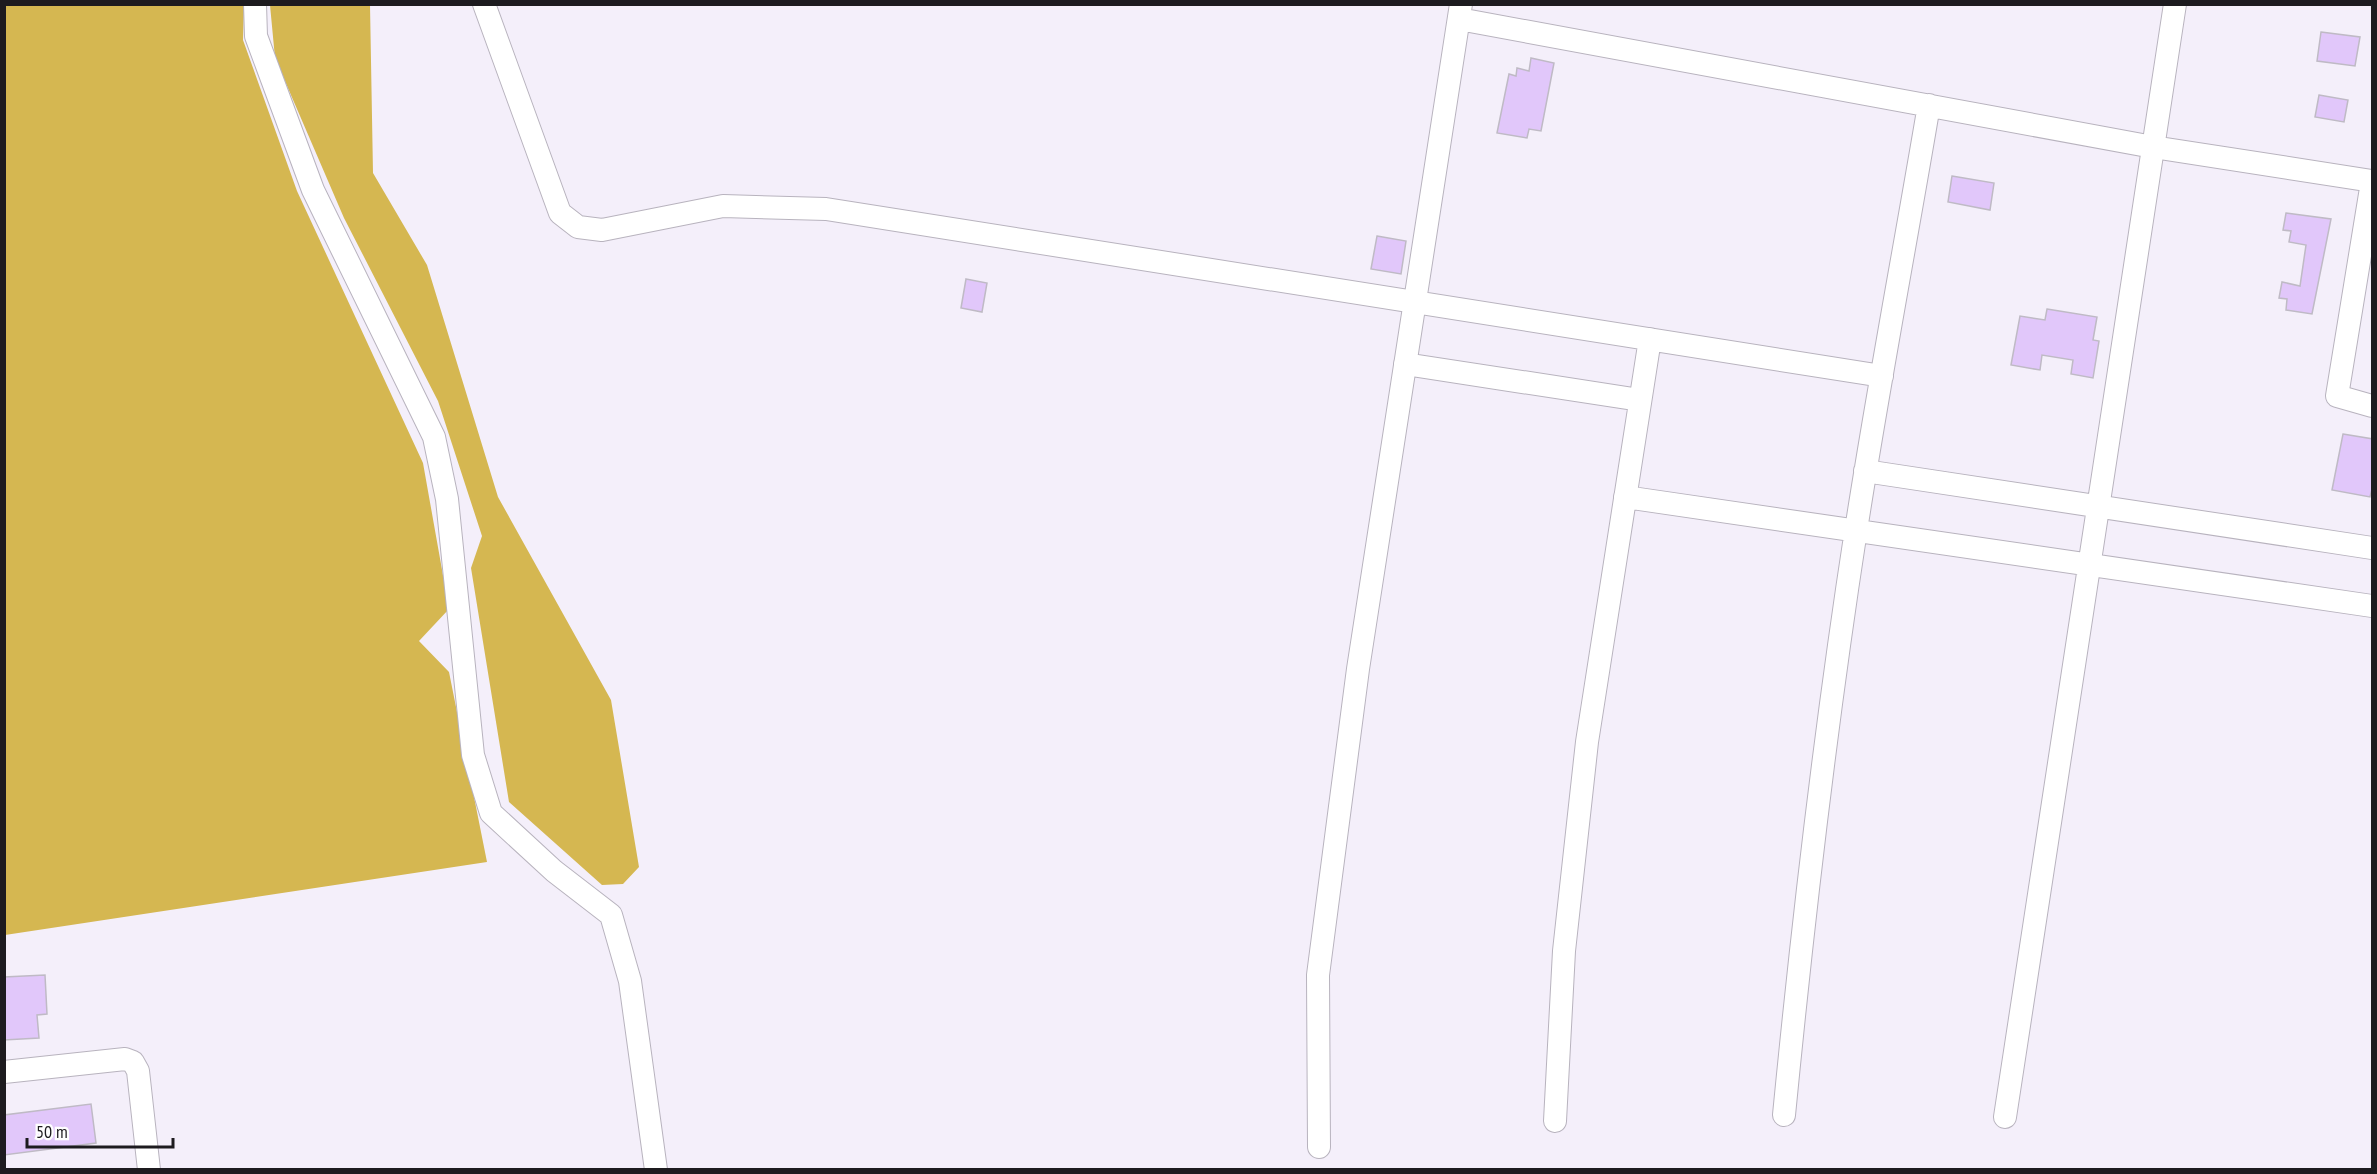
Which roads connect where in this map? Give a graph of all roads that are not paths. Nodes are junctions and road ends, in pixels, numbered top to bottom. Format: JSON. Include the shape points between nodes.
{"nodes":[{"id":1,"x":255,"y":4,"type":"edge"},
{"id":2,"x":484,"y":4,"type":"edge"},
{"id":3,"x":2175,"y":4,"type":"edge"},
{"id":4,"x":1460,"y":12,"type":"edge"},
{"id":5,"x":1929,"y":105,"type":"junction"},
{"id":6,"x":2152,"y":147,"type":"junction"},
{"id":7,"x":2373,"y":181,"type":"edge"},
{"id":8,"x":1414,"y":303,"type":"junction"},
{"id":9,"x":1650,"y":339,"type":"junction"},
{"id":10,"x":1405,"y":364,"type":"junction"},
{"id":11,"x":1882,"y":376,"type":"junction"},
{"id":12,"x":1640,"y":400,"type":"junction"},
{"id":13,"x":2373,"y":406,"type":"edge"},
{"id":14,"x":1865,"y":471,"type":"junction"},
{"id":15,"x":1625,"y":497,"type":"junction"},
{"id":16,"x":2097,"y":505,"type":"junction"},
{"id":17,"x":1856,"y":531,"type":"junction"},
{"id":18,"x":2373,"y":548,"type":"edge"},
{"id":19,"x":2089,"y":564,"type":"junction"},
{"id":20,"x":2373,"y":606,"type":"edge"},
{"id":21,"x":4,"y":1072,"type":"edge"},
{"id":22,"x":1784,"y":1115,"type":"dead end"},
{"id":23,"x":2006,"y":1117,"type":"dead end"},
{"id":24,"x":1555,"y":1121,"type":"dead end"},
{"id":25,"x":1319,"y":1146,"type":"dead end"},
{"id":26,"x":149,"y":1170,"type":"edge"},
{"id":27,"x":656,"y":1170,"type":"edge"}],
"edges":[{"from":1,"to":27,"type":"street","via":[[256,36],[313,190],[434,437],[447,499],[473,755],[491,813],[554,871],[611,915],[630,981]]},
{"from":2,"to":8,"type":"street","via":[[560,213],[578,227],[602,230],[723,206],[826,209]]},
{"from":3,"to":6,"type":"street"},
{"from":4,"to":5,"type":"street"},
{"from":4,"to":8,"type":"street"},
{"from":5,"to":6,"type":"street"},
{"from":5,"to":11,"type":"street"},
{"from":6,"to":7,"type":"street"},
{"from":6,"to":16,"type":"street"},
{"from":7,"to":13,"type":"street","via":[[2337,396]]},
{"from":8,"to":9,"type":"street"},
{"from":8,"to":10,"type":"street"},
{"from":9,"to":11,"type":"street"},
{"from":9,"to":12,"type":"street"},
{"from":10,"to":12,"type":"street"},
{"from":10,"to":25,"type":"street","via":[[1358,669],[1318,975]]},
{"from":11,"to":14,"type":"street"},
{"from":12,"to":15,"type":"street"},
{"from":14,"to":16,"type":"street"},
{"from":14,"to":17,"type":"street"},
{"from":15,"to":17,"type":"street"},
{"from":15,"to":24,"type":"street","via":[[1586,753],[1564,951]]},
{"from":16,"to":18,"type":"street"},
{"from":16,"to":19,"type":"street"},
{"from":17,"to":19,"type":"street"},
{"from":17,"to":22,"type":"street","via":[[1801,944]]},
{"from":19,"to":20,"type":"street"},
{"from":19,"to":23,"type":"street"},
{"from":21,"to":26,"type":"street","via":[[125,1059],[133,1062],[138,1071]]}]}
